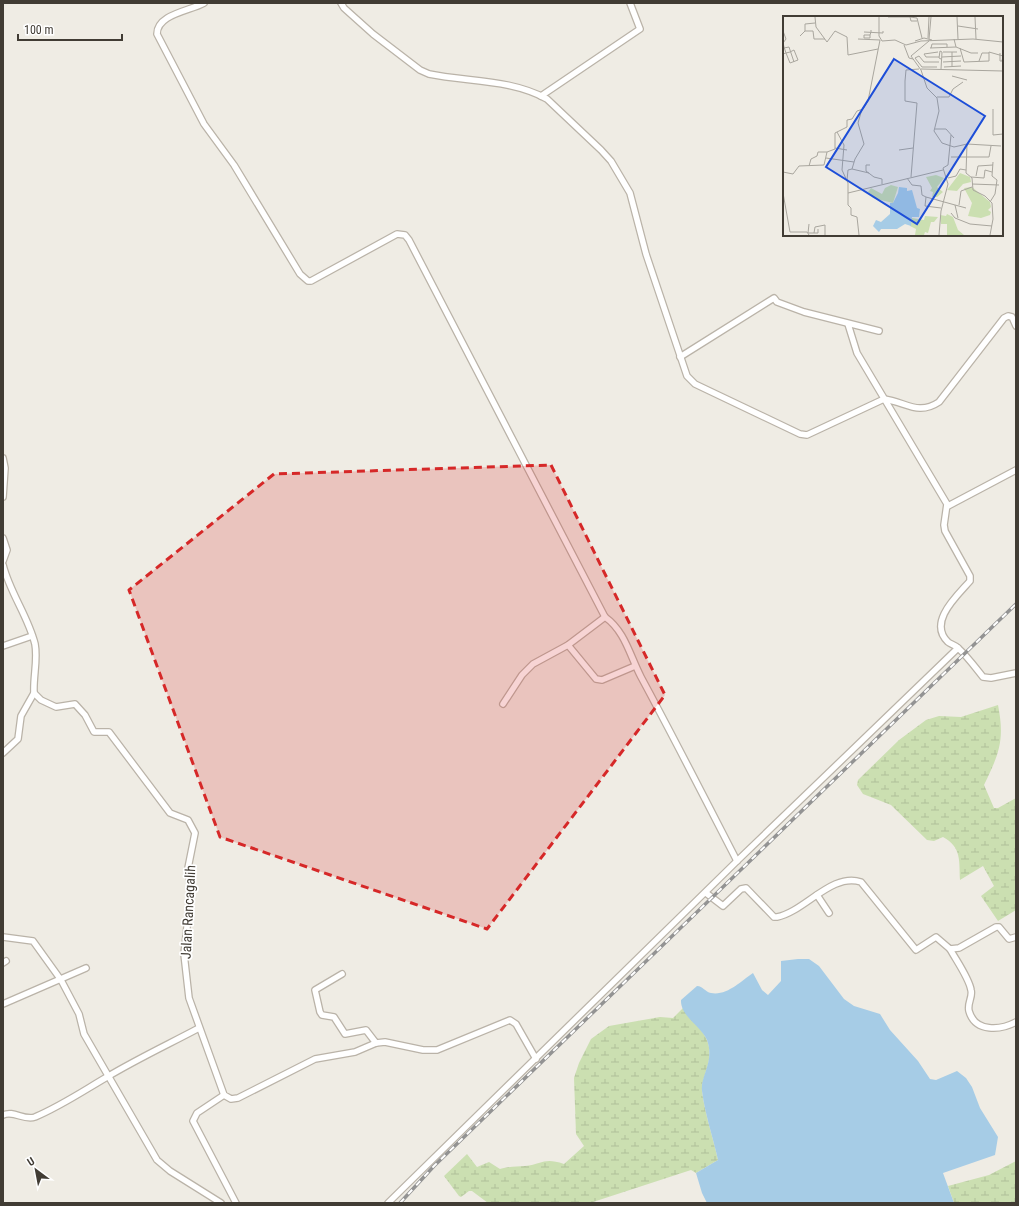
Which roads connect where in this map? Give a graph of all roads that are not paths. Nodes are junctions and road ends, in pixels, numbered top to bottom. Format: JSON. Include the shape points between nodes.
{"nodes":[{"id":1,"x":204,"y":3,"type":"edge"},
{"id":2,"x":341,"y":3,"type":"edge"},
{"id":3,"x":630,"y":3,"type":"edge"},
{"id":4,"x":541,"y":96,"type":"junction"},
{"id":5,"x":1014,"y":316,"type":"edge"},
{"id":6,"x":848,"y":324,"type":"junction"},
{"id":7,"x":1016,"y":326,"type":"edge"},
{"id":8,"x":879,"y":331,"type":"dead end"},
{"id":9,"x":680,"y":357,"type":"junction"},
{"id":10,"x":884,"y":399,"type":"junction"},
{"id":11,"x":3,"y":458,"type":"edge"},
{"id":12,"x":1016,"y":470,"type":"edge"},
{"id":13,"x":3,"y":497,"type":"edge"},
{"id":14,"x":948,"y":506,"type":"junction"},
{"id":15,"x":3,"y":538,"type":"edge"},
{"id":16,"x":3,"y":561,"type":"edge"},
{"id":17,"x":3,"y":565,"type":"edge"},
{"id":18,"x":605,"y":617,"type":"junction"},
{"id":19,"x":32,"y":636,"type":"junction"},
{"id":20,"x":568,"y":645,"type":"junction"},
{"id":21,"x":3,"y":646,"type":"edge"},
{"id":22,"x":958,"y":648,"type":"junction"},
{"id":23,"x":635,"y":666,"type":"junction"},
{"id":24,"x":1016,"y":673,"type":"edge"},
{"id":25,"x":34,"y":693,"type":"junction"},
{"id":26,"x":503,"y":704,"type":"dead end"},
{"id":27,"x":3,"y":754,"type":"edge"},
{"id":28,"x":737,"y":861,"type":"junction"},
{"id":29,"x":706,"y":893,"type":"junction"},
{"id":30,"x":817,"y":895,"type":"junction"},
{"id":31,"x":829,"y":913,"type":"dead end"},
{"id":32,"x":3,"y":937,"type":"edge"},
{"id":33,"x":1016,"y":937,"type":"edge"},
{"id":34,"x":950,"y":949,"type":"junction"},
{"id":35,"x":86,"y":968,"type":"dead end"},
{"id":36,"x":342,"y":974,"type":"dead end"},
{"id":37,"x":61,"y":980,"type":"junction"},
{"id":38,"x":3,"y":1004,"type":"edge"},
{"id":39,"x":1016,"y":1022,"type":"edge"},
{"id":40,"x":199,"y":1028,"type":"junction"},
{"id":41,"x":376,"y":1043,"type":"junction"},
{"id":42,"x":536,"y":1059,"type":"junction"},
{"id":43,"x":108,"y":1076,"type":"junction"},
{"id":44,"x":224,"y":1095,"type":"junction"},
{"id":45,"x":3,"y":1115,"type":"edge"},
{"id":46,"x":221,"y":1203,"type":"edge"},
{"id":47,"x":236,"y":1203,"type":"edge"},
{"id":48,"x":388,"y":1203,"type":"edge"}],
"edges":[{"from":1,"to":18,"type":"street","via":[[162,21],[158,25],[157,34],[204,124],[228,156],[300,274],[312,281],[397,234],[405,235]]},
{"from":2,"to":4,"type":"street","via":[[373,34],[420,70],[429,74],[518,87]]},
{"from":3,"to":4,"type":"street","via":[[640,29]]},
{"from":4,"to":9,"type":"street","via":[[601,150],[630,192],[646,254]]},
{"from":5,"to":7,"type":"street"},
{"from":5,"to":10,"type":"street","via":[[1004,318],[939,402],[932,407],[924,409]]},
{"from":6,"to":8,"type":"street"},
{"from":6,"to":9,"type":"street","via":[[778,302],[774,298]]},
{"from":6,"to":10,"type":"street","via":[[854,347]]},
{"from":9,"to":10,"type":"street","via":[[687,376],[695,384],[800,434],[807,435]]},
{"from":10,"to":14,"type":"street"},
{"from":11,"to":13,"type":"street"},
{"from":12,"to":14,"type":"street"},
{"from":14,"to":22,"type":"street","via":[[945,531],[970,576],[970,581],[947,607],[941,624],[947,641]]},
{"from":15,"to":16,"type":"street","via":[[7,550]]},
{"from":17,"to":19,"type":"street"},
{"from":18,"to":20,"type":"street"},
{"from":18,"to":23,"type":"street","via":[[616,625],[621,633]]},
{"from":19,"to":21,"type":"street"},
{"from":19,"to":25,"type":"street","via":[[35,650]]},
{"from":20,"to":23,"type":"street","via":[[596,679],[602,680]]},
{"from":20,"to":26,"type":"street","via":[[529,667]]},
{"from":22,"to":24,"type":"street","via":[[982,677],[991,678]]},
{"from":22,"to":28,"type":"street"},
{"from":23,"to":28,"type":"street"},
{"from":25,"to":27,"type":"street","via":[[21,716],[18,739]]},
{"from":25,"to":40,"type":"street","name":"Jalan Rancagalih","via":[[41,700],[56,707],[75,704],[85,715],[94,732],[111,734],[170,813],[188,820],[195,833],[188,868],[191,891],[184,954],[189,998]]},
{"from":28,"to":29,"type":"street"},
{"from":29,"to":30,"type":"street","via":[[723,906],[741,889],[746,888],[774,917]]},
{"from":29,"to":42,"type":"street"},
{"from":30,"to":31,"type":"street"},
{"from":30,"to":34,"type":"street","via":[[843,880],[861,882],[916,950],[936,937]]},
{"from":32,"to":37,"type":"street","via":[[36,943]]},
{"from":33,"to":34,"type":"street","via":[[1010,939],[996,927],[959,948]]},
{"from":34,"to":39,"type":"street","via":[[971,990],[970,1012],[977,1022],[983,1027],[994,1028]]},
{"from":35,"to":37,"type":"street"},
{"from":36,"to":41,"type":"street","via":[[315,990],[320,1012],[322,1015],[334,1017],[345,1034],[366,1030]]},
{"from":37,"to":38,"type":"street"},
{"from":37,"to":43,"type":"street","via":[[79,1014],[84,1034]]},
{"from":40,"to":43,"type":"street"},
{"from":40,"to":44,"type":"street","name":"Jalan Rancagalih"},
{"from":41,"to":42,"type":"street","via":[[392,1042],[424,1050],[437,1050],[510,1020],[516,1024]]},
{"from":41,"to":44,"type":"street","via":[[355,1052],[308,1061],[238,1098],[231,1099]]},
{"from":42,"to":48,"type":"street"},
{"from":43,"to":45,"type":"street","via":[[64,1103],[34,1117],[27,1118],[11,1113]]},
{"from":43,"to":46,"type":"street","via":[[157,1160]]},
{"from":44,"to":47,"type":"street","via":[[197,1113],[193,1121]]}]}
